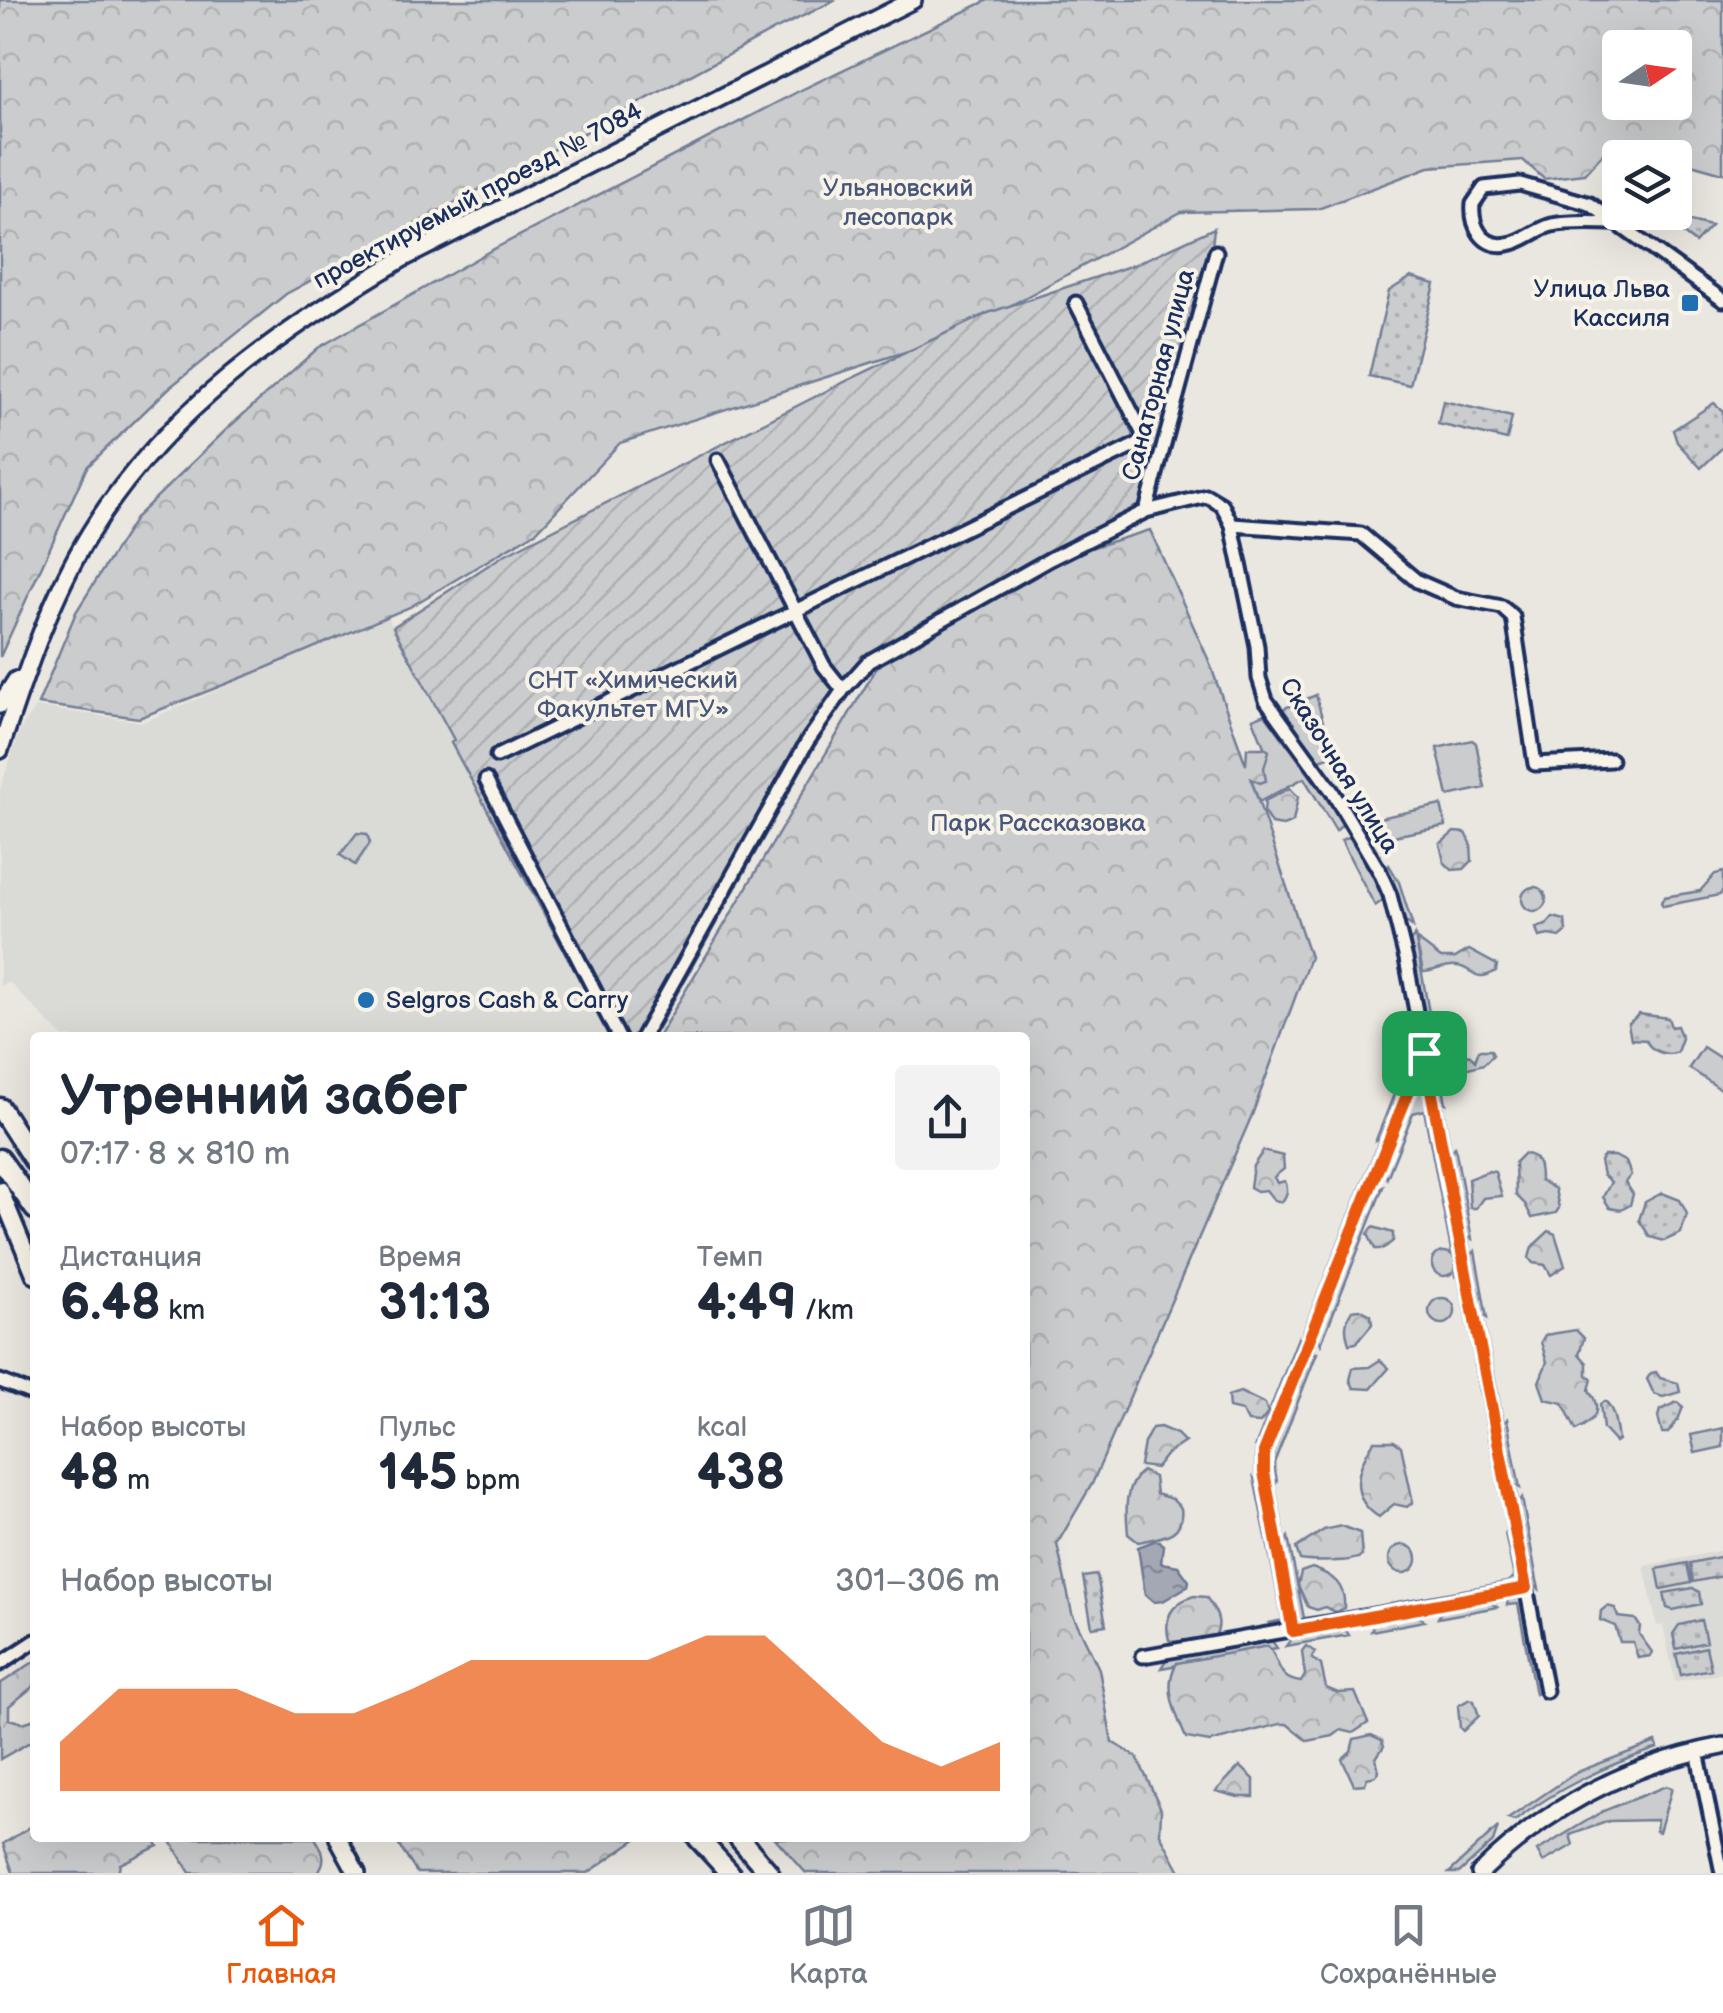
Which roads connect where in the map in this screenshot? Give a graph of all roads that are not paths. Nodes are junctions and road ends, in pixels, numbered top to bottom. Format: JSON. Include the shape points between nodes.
{"nodes":[{"id":1,"x":913,"y":0,"type":"edge"},
{"id":2,"x":1616,"y":223,"type":"joint"},
{"id":3,"x":1626,"y":230,"type":"edge"},
{"id":4,"x":1216,"y":252,"type":"dead end"},
{"id":5,"x":1723,"y":300,"type":"edge"},
{"id":6,"x":1076,"y":303,"type":"dead end"},
{"id":7,"x":718,"y":460,"type":"dead end"},
{"id":8,"x":1146,"y":511,"type":"junction"},
{"id":9,"x":1232,"y":525,"type":"junction"},
{"id":10,"x":795,"y":609,"type":"junction"},
{"id":11,"x":30,"y":660,"type":"junction"},
{"id":12,"x":843,"y":690,"type":"junction"},
{"id":13,"x":0,"y":706,"type":"edge"},
{"id":14,"x":0,"y":750,"type":"edge"},
{"id":15,"x":498,"y":756,"type":"dead end"},
{"id":16,"x":1611,"y":760,"type":"dead end"},
{"id":17,"x":486,"y":780,"type":"dead end"},
{"id":18,"x":616,"y":1032,"type":"edge"},
{"id":19,"x":645,"y":1032,"type":"edge"},
{"id":20,"x":1424,"y":1053,"type":"junction"},
{"id":21,"x":0,"y":1108,"type":"edge"},
{"id":22,"x":30,"y":1154,"type":"edge"},
{"id":23,"x":0,"y":1159,"type":"edge"},
{"id":24,"x":0,"y":1190,"type":"edge"},
{"id":25,"x":30,"y":1202,"type":"edge"},
{"id":26,"x":30,"y":1263,"type":"edge"},
{"id":27,"x":0,"y":1380,"type":"edge"},
{"id":28,"x":30,"y":1393,"type":"edge"},
{"id":29,"x":1526,"y":1588,"type":"junction"},
{"id":30,"x":1293,"y":1631,"type":"junction"},
{"id":31,"x":30,"y":1644,"type":"edge"},
{"id":32,"x":1143,"y":1656,"type":"dead end"},
{"id":33,"x":0,"y":1664,"type":"edge"},
{"id":34,"x":1546,"y":1691,"type":"dead end"},
{"id":35,"x":1723,"y":1746,"type":"edge"},
{"id":36,"x":1698,"y":1751,"type":"junction"},
{"id":37,"x":340,"y":1842,"type":"edge"},
{"id":38,"x":702,"y":1842,"type":"edge"},
{"id":39,"x":742,"y":1842,"type":"edge"},
{"id":40,"x":357,"y":1873,"type":"edge"},
{"id":41,"x":730,"y":1873,"type":"edge"},
{"id":42,"x":769,"y":1873,"type":"edge"},
{"id":43,"x":1480,"y":1873,"type":"edge"},
{"id":44,"x":1722,"y":1873,"type":"edge"}],
"edges":[{"from":1,"to":11,"type":"street","name":"проектируемый проезд № 7084","via":[[402,260],[254,357],[134,472],[91,532]]},
{"from":2,"to":2,"type":"street","via":[[1590,204],[1520,184],[1492,185],[1473,204],[1475,227],[1499,245],[1556,224]]},
{"from":3,"to":5,"type":"street"},
{"from":4,"to":8,"type":"street","name":"Санаторная улица"},
{"from":6,"to":10,"type":"street","via":[[1142,442]]},
{"from":7,"to":10,"type":"street"},
{"from":8,"to":9,"type":"street","via":[[1207,496],[1222,504]]},
{"from":8,"to":12,"type":"street","via":[[868,662]]},
{"from":9,"to":16,"type":"street","via":[[1361,534],[1417,581],[1502,607],[1513,617],[1535,764]]},
{"from":9,"to":20,"type":"street","name":"Сказочная улица","via":[[1266,700],[1332,791],[1386,883]]},
{"from":10,"to":12,"type":"street"},
{"from":10,"to":15,"type":"street"},
{"from":11,"to":13,"type":"street","name":"проектируемый проезд № 7084"},
{"from":11,"to":14,"type":"street","name":"проектируемый проезд № 7084"},
{"from":12,"to":19,"type":"street","via":[[807,742]]},
{"from":17,"to":18,"type":"street"},
{"from":20,"to":29,"type":"street","name":"Сказочная улица"},
{"from":20,"to":30,"type":"street","via":[[1264,1452]]},
{"from":21,"to":22,"type":"main road"},
{"from":23,"to":25,"type":"main road"},
{"from":24,"to":26,"type":"street"},
{"from":27,"to":28,"type":"street"},
{"from":29,"to":30,"type":"street"},
{"from":29,"to":34,"type":"street","name":"Сказочная улица"},
{"from":30,"to":32,"type":"street"},
{"from":31,"to":33,"type":"street"},
{"from":35,"to":36,"type":"street"},
{"from":36,"to":43,"type":"street","via":[[1587,1793],[1530,1829]]},
{"from":36,"to":44,"type":"street"},
{"from":37,"to":40,"type":"street"},
{"from":38,"to":41,"type":"main road"},
{"from":39,"to":42,"type":"main road"}]}
